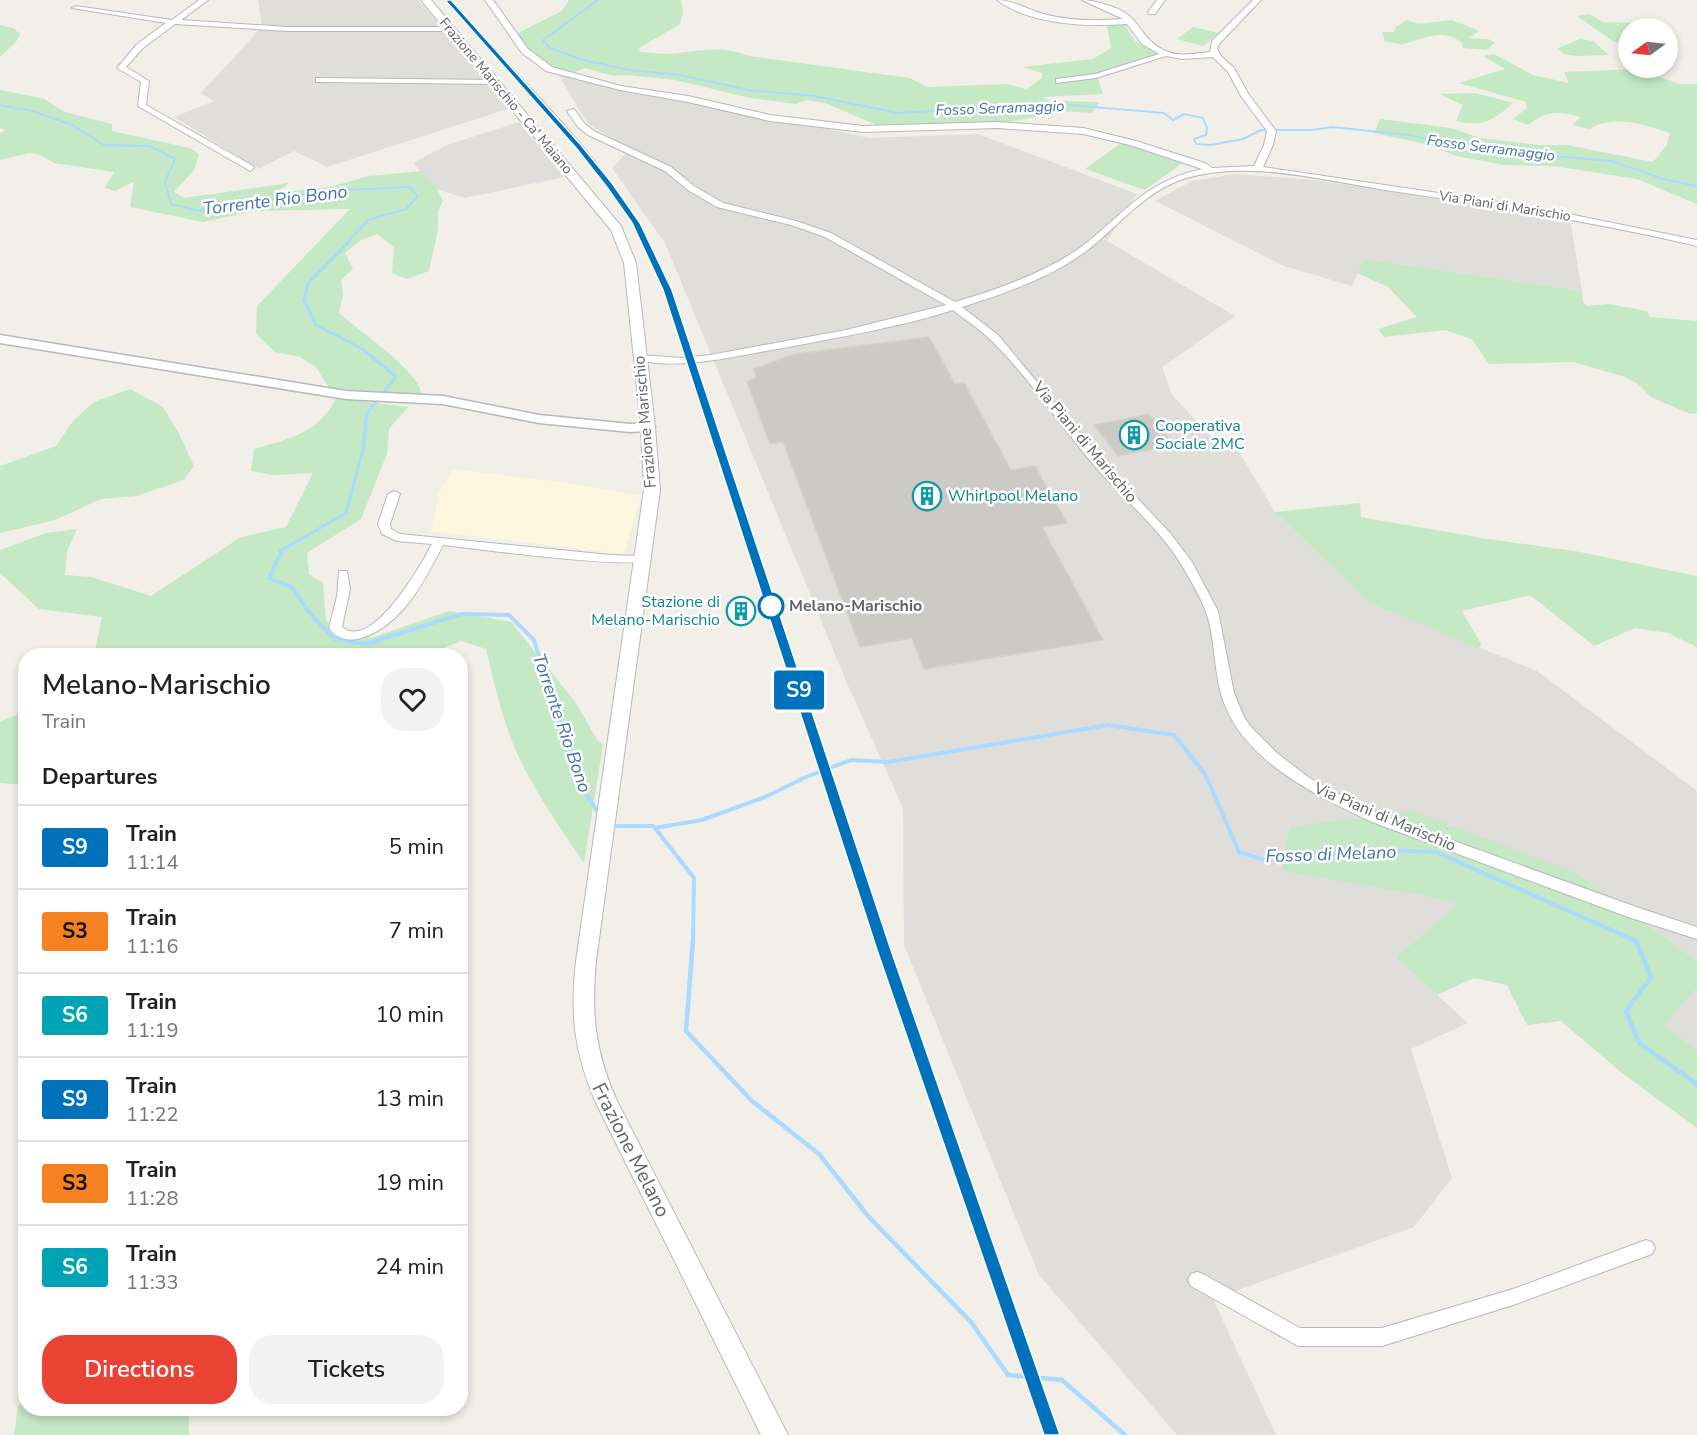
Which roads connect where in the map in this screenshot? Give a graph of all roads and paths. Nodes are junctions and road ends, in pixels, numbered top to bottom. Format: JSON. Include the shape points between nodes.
{"nodes":[{"id":1,"x":204,"y":0,"type":"edge"},
{"id":2,"x":426,"y":0,"type":"edge"},
{"id":3,"x":489,"y":0,"type":"edge"},
{"id":4,"x":1002,"y":0,"type":"edge"},
{"id":5,"x":1086,"y":0,"type":"edge"},
{"id":6,"x":1160,"y":0,"type":"edge"},
{"id":7,"x":1257,"y":0,"type":"edge"},
{"id":8,"x":76,"y":8,"type":"dead end"},
{"id":9,"x":1152,"y":12,"type":"dead end"},
{"id":10,"x":1129,"y":21,"type":"junction"},
{"id":11,"x":172,"y":22,"type":"junction"},
{"id":12,"x":451,"y":29,"type":"junction"},
{"id":13,"x":1166,"y":54,"type":"junction"},
{"id":14,"x":1214,"y":54,"type":"junction"},
{"id":15,"x":319,"y":80,"type":"dead end"},
{"id":16,"x":1059,"y":81,"type":"dead end"},
{"id":17,"x":495,"y":82,"type":"junction"},
{"id":18,"x":571,"y":111,"type":"dead end"},
{"id":19,"x":250,"y":168,"type":"dead end"},
{"id":20,"x":1257,"y":169,"type":"junction"},
{"id":21,"x":1210,"y":171,"type":"junction"},
{"id":22,"x":586,"y":192,"type":"joint"},
{"id":23,"x":1697,"y":243,"type":"edge"},
{"id":24,"x":954,"y":306,"type":"junction"},
{"id":25,"x":0,"y":339,"type":"edge"},
{"id":26,"x":640,"y":358,"type":"junction"},
{"id":27,"x":682,"y":361,"type":"junction"},
{"id":28,"x":642,"y":373,"type":"junction"},
{"id":29,"x":648,"y":427,"type":"junction"},
{"id":30,"x":394,"y":494,"type":"dead end"},
{"id":31,"x":439,"y":542,"type":"junction"},
{"id":32,"x":641,"y":560,"type":"junction"},
{"id":33,"x":343,"y":574,"type":"dead end"},
{"id":34,"x":603,"y":843,"type":"joint"},
{"id":35,"x":1697,"y":933,"type":"edge"},
{"id":36,"x":1646,"y":1248,"type":"dead end"},
{"id":37,"x":1197,"y":1280,"type":"dead end"},
{"id":38,"x":775,"y":1435,"type":"edge"}],
"edges":[{"from":1,"to":11,"type":"street"},
{"from":2,"to":12,"type":"main road","name":"Frazione Marischio - Ca' Maiano"},
{"from":3,"to":21,"type":"street","via":[[525,51],[549,69],[620,88],[770,118],[863,129],[998,125],[1083,131],[1133,142]]},
{"from":4,"to":10,"type":"street","via":[[1053,19],[1087,24]]},
{"from":5,"to":10,"type":"street","via":[[1119,12]]},
{"from":6,"to":9,"type":"street"},
{"from":7,"to":14,"type":"street","via":[[1215,43]]},
{"from":8,"to":11,"type":"street"},
{"from":10,"to":13,"type":"street","via":[[1145,42]]},
{"from":11,"to":12,"type":"street","via":[[288,29]]},
{"from":11,"to":19,"type":"street","via":[[140,46],[121,68],[145,81],[142,106]]},
{"from":12,"to":17,"type":"main road","name":"Frazione Marischio - Ca' Maiano"},
{"from":13,"to":14,"type":"street"},
{"from":13,"to":16,"type":"street","via":[[1096,76]]},
{"from":14,"to":20,"type":"street","via":[[1231,70],[1271,129],[1270,143]]},
{"from":15,"to":17,"type":"street"},
{"from":17,"to":22,"type":"main road","name":"Frazione Marischio - Ca' Maiano"},
{"from":18,"to":24,"type":"street","name":"Via Piani di Marischio","via":[[591,133],[668,169],[720,205],[828,235]]},
{"from":20,"to":21,"type":"street","name":"Via Piani di Marischio"},
{"from":20,"to":23,"type":"street","name":"Via Piani di Marischio","via":[[1518,207]]},
{"from":21,"to":24,"type":"street","name":"Via Piani di Marischio","via":[[1179,177],[1153,190],[1067,260]]},
{"from":22,"to":26,"type":"main road","name":"Frazione Marischio","via":[[625,244]]},
{"from":24,"to":27,"type":"street","name":"Via Piani di Marischio","via":[[906,320]]},
{"from":24,"to":35,"type":"street","name":"Via Piani di Marischio","via":[[994,337],[1188,565],[1216,626],[1222,678],[1230,705],[1245,729],[1271,756],[1308,783],[1410,831]]},
{"from":25,"to":29,"type":"street","via":[[359,396],[443,400],[539,419]]},
{"from":26,"to":27,"type":"street"},
{"from":26,"to":28,"type":"main road","name":"Frazione Marischio"},
{"from":27,"to":28,"type":"street"},
{"from":28,"to":29,"type":"main road","name":"Frazione Marischio"},
{"from":29,"to":32,"type":"main road","name":"Frazione Marischio","via":[[652,490]]},
{"from":30,"to":31,"type":"street","via":[[384,524],[386,531],[397,537]]},
{"from":31,"to":32,"type":"street"},
{"from":31,"to":33,"type":"street","via":[[409,593],[394,610],[356,636],[346,637],[335,628],[344,601]]},
{"from":32,"to":34,"type":"main road","name":"Frazione Marischio"},
{"from":34,"to":38,"type":"main road","name":"Frazione Melano","via":[[581,1005],[592,1070]]},
{"from":36,"to":37,"type":"street","via":[[1513,1297],[1382,1337],[1298,1337]]}]}
